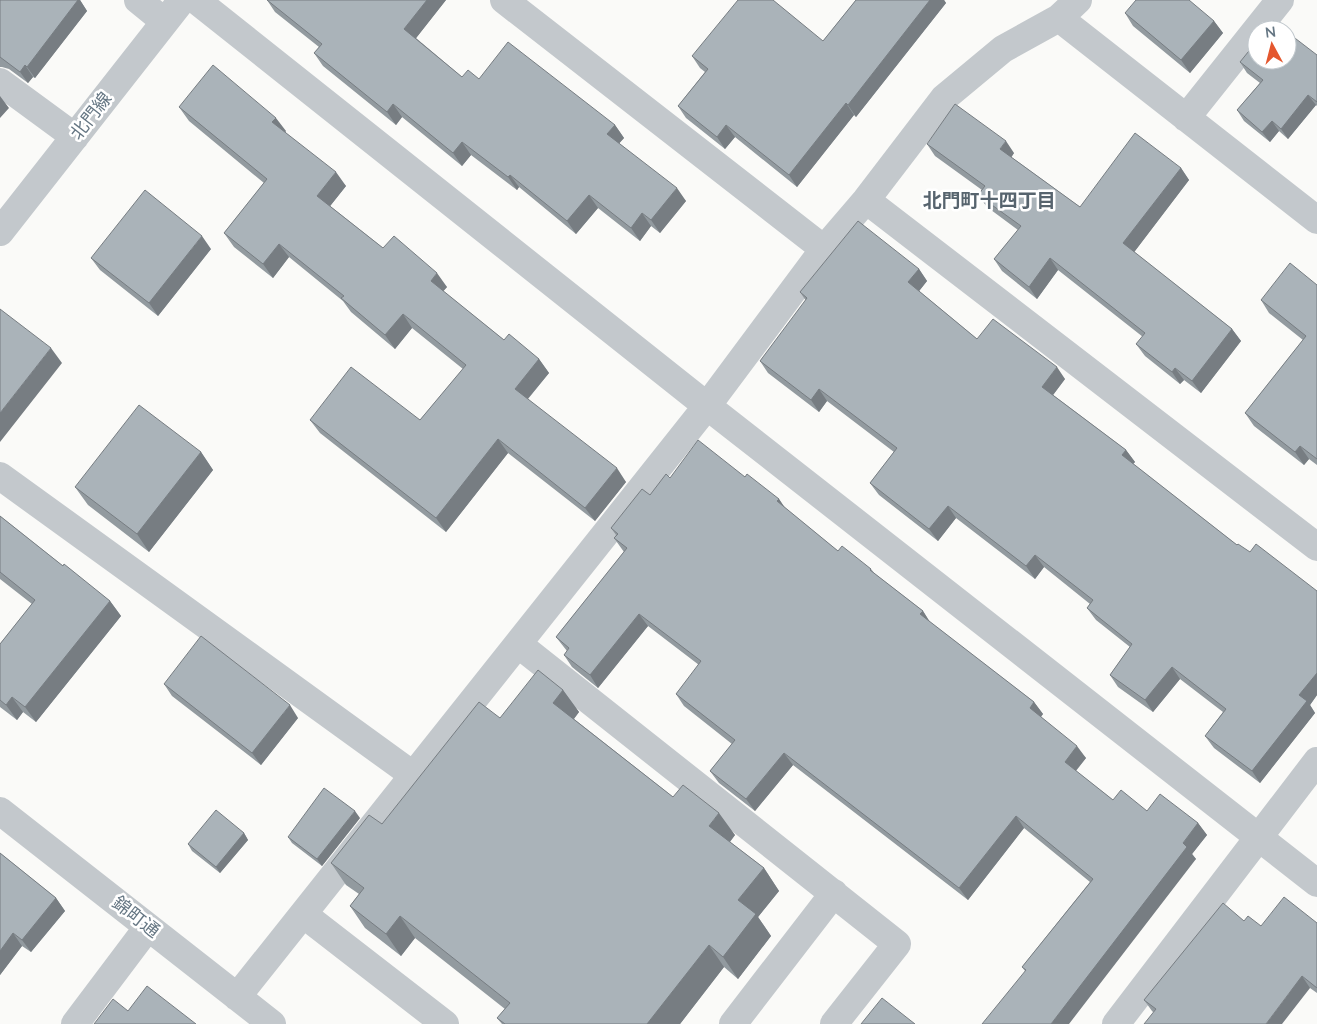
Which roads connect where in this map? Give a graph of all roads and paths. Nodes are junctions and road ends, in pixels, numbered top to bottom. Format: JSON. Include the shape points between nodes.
{"nodes":[{"id":1,"x":138,"y":0,"type":"edge"},
{"id":2,"x":182,"y":0,"type":"edge"},
{"id":3,"x":196,"y":0,"type":"edge"},
{"id":4,"x":504,"y":0,"type":"edge"},
{"id":5,"x":1280,"y":0,"type":"edge"},
{"id":6,"x":1069,"y":9,"type":"edge"},
{"id":7,"x":165,"y":22,"type":"junction"},
{"id":8,"x":0,"y":82,"type":"edge"},
{"id":9,"x":1186,"y":118,"type":"junction"},
{"id":10,"x":74,"y":137,"type":"junction"},
{"id":11,"x":866,"y":200,"type":"junction"},
{"id":12,"x":1317,"y":220,"type":"edge"},
{"id":13,"x":0,"y":232,"type":"edge"},
{"id":14,"x":824,"y":249,"type":"junction"},
{"id":15,"x":707,"y":406,"type":"junction"},
{"id":16,"x":0,"y":476,"type":"edge"},
{"id":17,"x":1317,"y":547,"type":"edge"},
{"id":18,"x":518,"y":644,"type":"junction"},
{"id":19,"x":1317,"y":761,"type":"edge"},
{"id":20,"x":413,"y":774,"type":"junction"},
{"id":21,"x":2,"y":817,"type":"edge"},
{"id":22,"x":1259,"y":837,"type":"junction"},
{"id":23,"x":1317,"y":883,"type":"edge"},
{"id":24,"x":834,"y":893,"type":"junction"},
{"id":25,"x":303,"y":914,"type":"junction"},
{"id":26,"x":148,"y":927,"type":"junction"},
{"id":27,"x":237,"y":997,"type":"junction"},
{"id":28,"x":76,"y":1024,"type":"edge"},
{"id":29,"x":272,"y":1024,"type":"edge"},
{"id":30,"x":445,"y":1024,"type":"edge"},
{"id":31,"x":733,"y":1024,"type":"edge"},
{"id":32,"x":834,"y":1024,"type":"edge"},
{"id":33,"x":1116,"y":1024,"type":"edge"}],
"edges":[{"from":1,"to":7,"type":"street"},
{"from":2,"to":7,"type":"street","name":"北門線"},
{"from":3,"to":15,"type":"street"},
{"from":4,"to":14,"type":"street"},
{"from":5,"to":9,"type":"street"},
{"from":6,"to":9,"type":"street"},
{"from":6,"to":11,"type":"street","via":[[1003,49],[944,98]]},
{"from":7,"to":10,"type":"street","name":"北門線"},
{"from":8,"to":10,"type":"street"},
{"from":9,"to":12,"type":"street"},
{"from":10,"to":13,"type":"street","name":"北門線"},
{"from":11,"to":14,"type":"street"},
{"from":11,"to":17,"type":"street"},
{"from":14,"to":15,"type":"street"},
{"from":15,"to":18,"type":"street"},
{"from":15,"to":22,"type":"street"},
{"from":16,"to":20,"type":"street"},
{"from":18,"to":20,"type":"street"},
{"from":18,"to":24,"type":"street"},
{"from":19,"to":22,"type":"street"},
{"from":20,"to":25,"type":"street"},
{"from":21,"to":26,"type":"street","name":"錦町通"},
{"from":22,"to":23,"type":"street"},
{"from":22,"to":33,"type":"street"},
{"from":24,"to":31,"type":"street"},
{"from":24,"to":32,"type":"street","via":[[897,944]]},
{"from":25,"to":27,"type":"street"},
{"from":25,"to":30,"type":"street"},
{"from":26,"to":27,"type":"street","name":"錦町通"},
{"from":26,"to":28,"type":"street"},
{"from":27,"to":29,"type":"street","name":"錦町通"}]}
